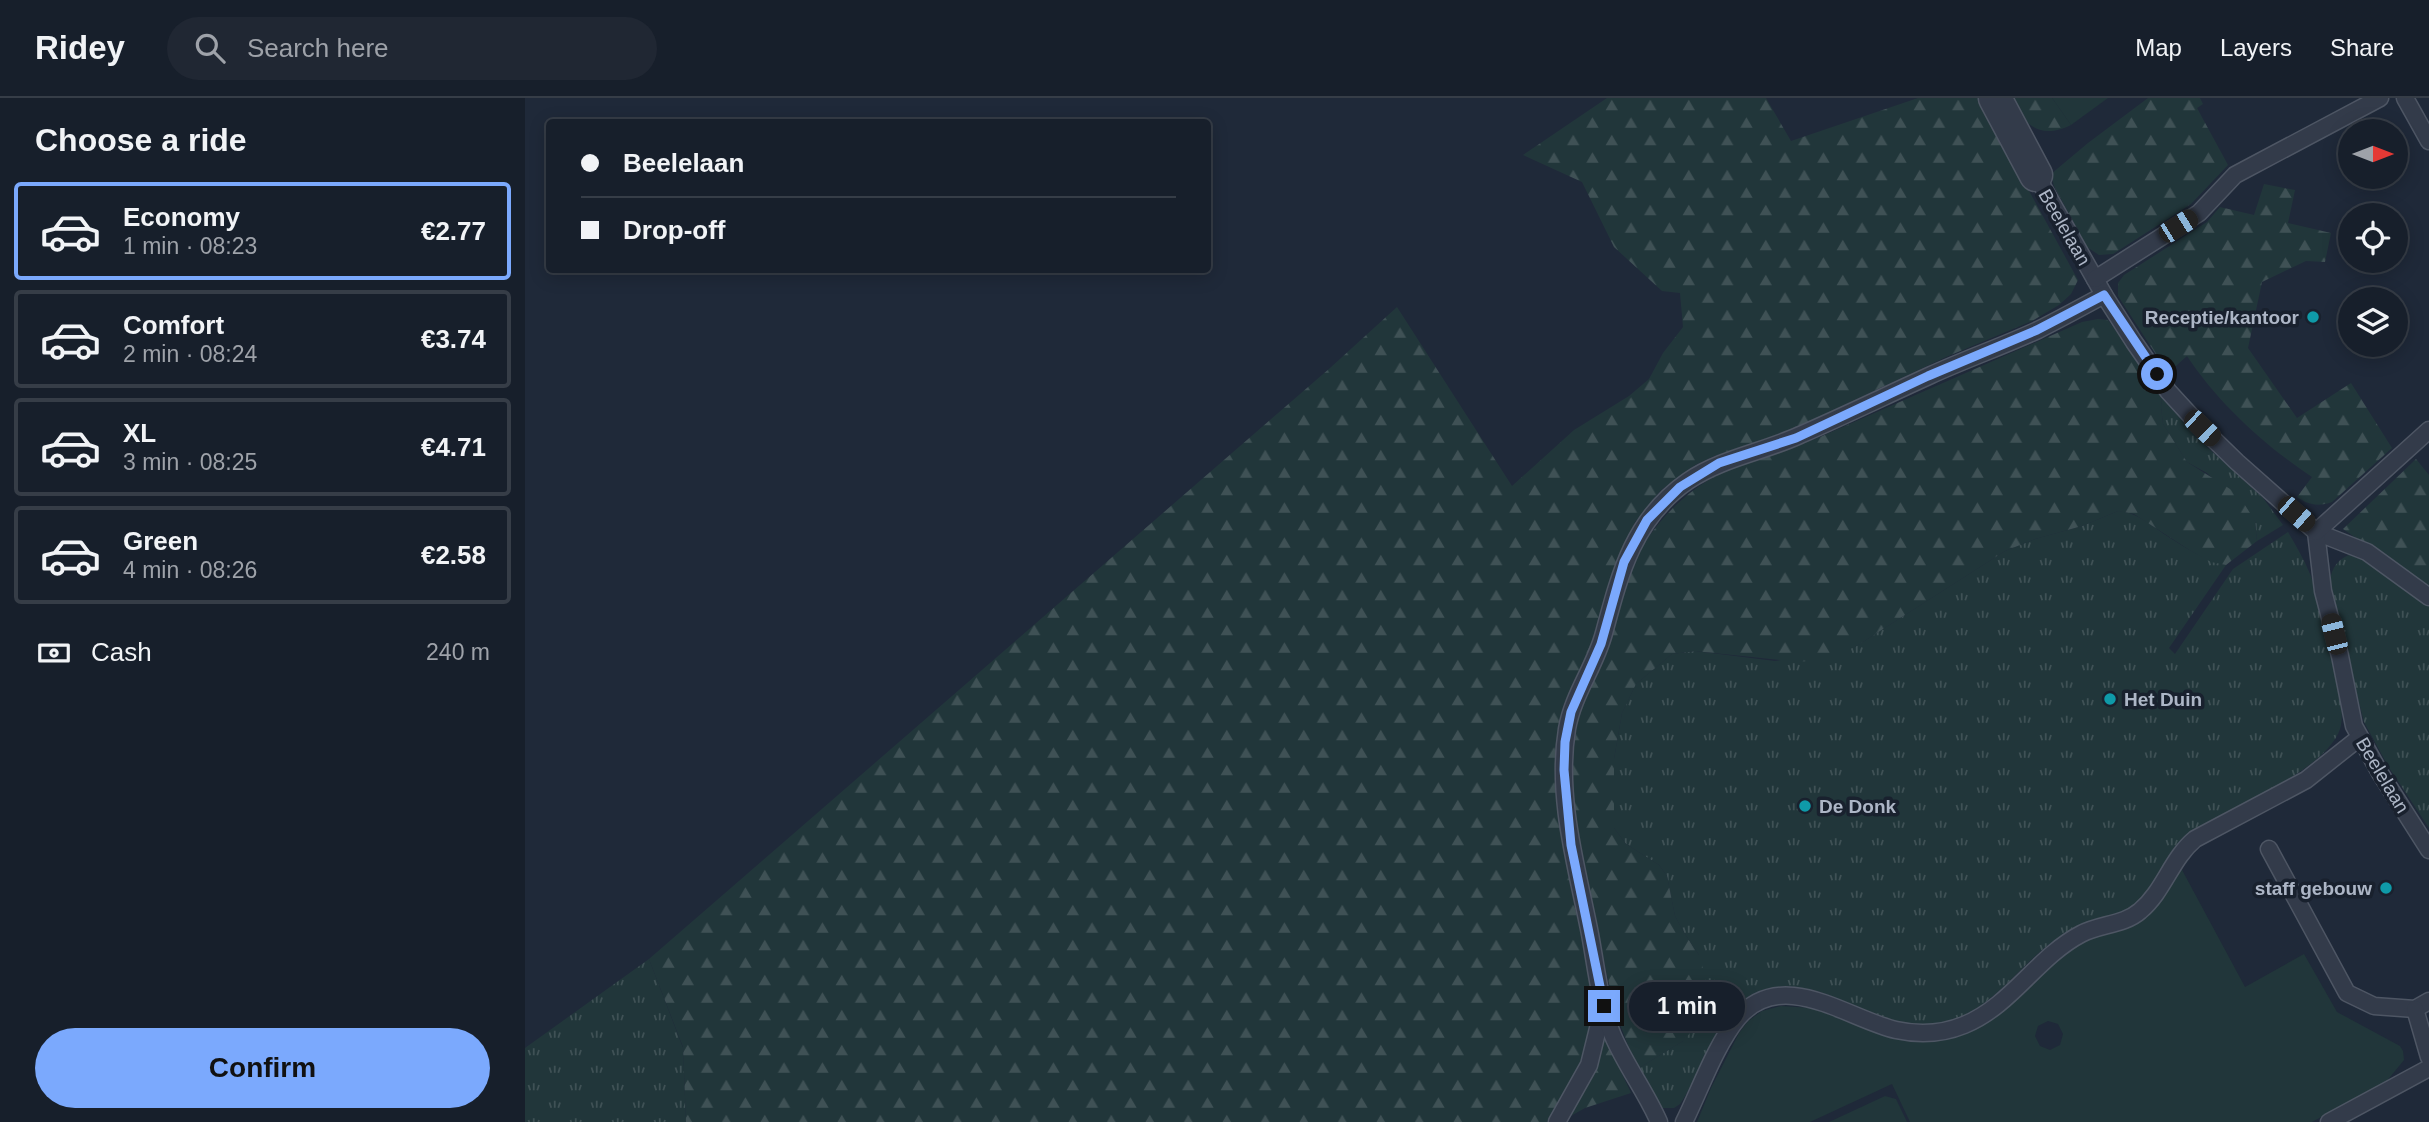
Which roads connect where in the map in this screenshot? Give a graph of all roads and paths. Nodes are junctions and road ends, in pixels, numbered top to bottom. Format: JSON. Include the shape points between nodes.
{"nodes":[{"id":1,"x":1995,"y":98,"type":"edge"},
{"id":2,"x":2380,"y":98,"type":"edge"},
{"id":3,"x":2405,"y":98,"type":"edge"},
{"id":4,"x":2429,"y":141,"type":"edge"},
{"id":5,"x":2036,"y":175,"type":"joint"},
{"id":6,"x":2095,"y":279,"type":"junction"},
{"id":7,"x":2104,"y":295,"type":"junction"},
{"id":8,"x":2429,"y":430,"type":"edge"},
{"id":9,"x":2316,"y":531,"type":"junction"},
{"id":10,"x":2429,"y":597,"type":"edge"},
{"id":11,"x":2360,"y":738,"type":"junction"},
{"id":12,"x":2269,"y":849,"type":"dead end"},
{"id":13,"x":2429,"y":850,"type":"edge"},
{"id":14,"x":2422,"y":1005,"type":"edge"},
{"id":15,"x":1604,"y":1006,"type":"junction"},
{"id":16,"x":2429,"y":1057,"type":"edge"},
{"id":17,"x":2429,"y":1068,"type":"edge"},
{"id":18,"x":1557,"y":1122,"type":"edge"},
{"id":19,"x":1659,"y":1122,"type":"edge"},
{"id":20,"x":1684,"y":1122,"type":"edge"},
{"id":21,"x":2329,"y":1122,"type":"edge"}],
"edges":[{"from":1,"to":5,"type":"street","name":"Beelelaan"},
{"from":2,"to":6,"type":"lane","via":[[2235,175],[2199,214]]},
{"from":3,"to":4,"type":"lane"},
{"from":5,"to":6,"type":"lane","name":"Beelelaan"},
{"from":6,"to":7,"type":"lane","name":"Beelelaan"},
{"from":7,"to":9,"type":"lane","name":"Beelelaan","via":[[2168,391],[2237,462]]},
{"from":7,"to":15,"type":"lane","via":[[2037,330],[1796,438],[1719,463],[1680,487],[1647,520],[1624,562],[1601,644],[1573,704],[1565,742],[1569,833]]},
{"from":8,"to":9,"type":"lane"},
{"from":9,"to":10,"type":"lane","name":"Beelelaan","via":[[2367,552]]},
{"from":9,"to":11,"type":"lane","name":"Beelelaan","via":[[2323,591]]},
{"from":11,"to":13,"type":"lane","name":"Beelelaan"},
{"from":11,"to":20,"type":"lane","via":[[2306,780],[2195,839],[2138,913],[2065,943],[1993,1008],[1966,1024],[1909,1032],[1803,998],[1775,998],[1751,1006],[1729,1032]]},
{"from":12,"to":14,"type":"lane","via":[[2347,993],[2374,1006]]},
{"from":14,"to":16,"type":"lane"},
{"from":15,"to":18,"type":"lane","via":[[1589,1065]]},
{"from":15,"to":19,"type":"lane","via":[[1618,1045]]},
{"from":17,"to":21,"type":"lane"}]}
